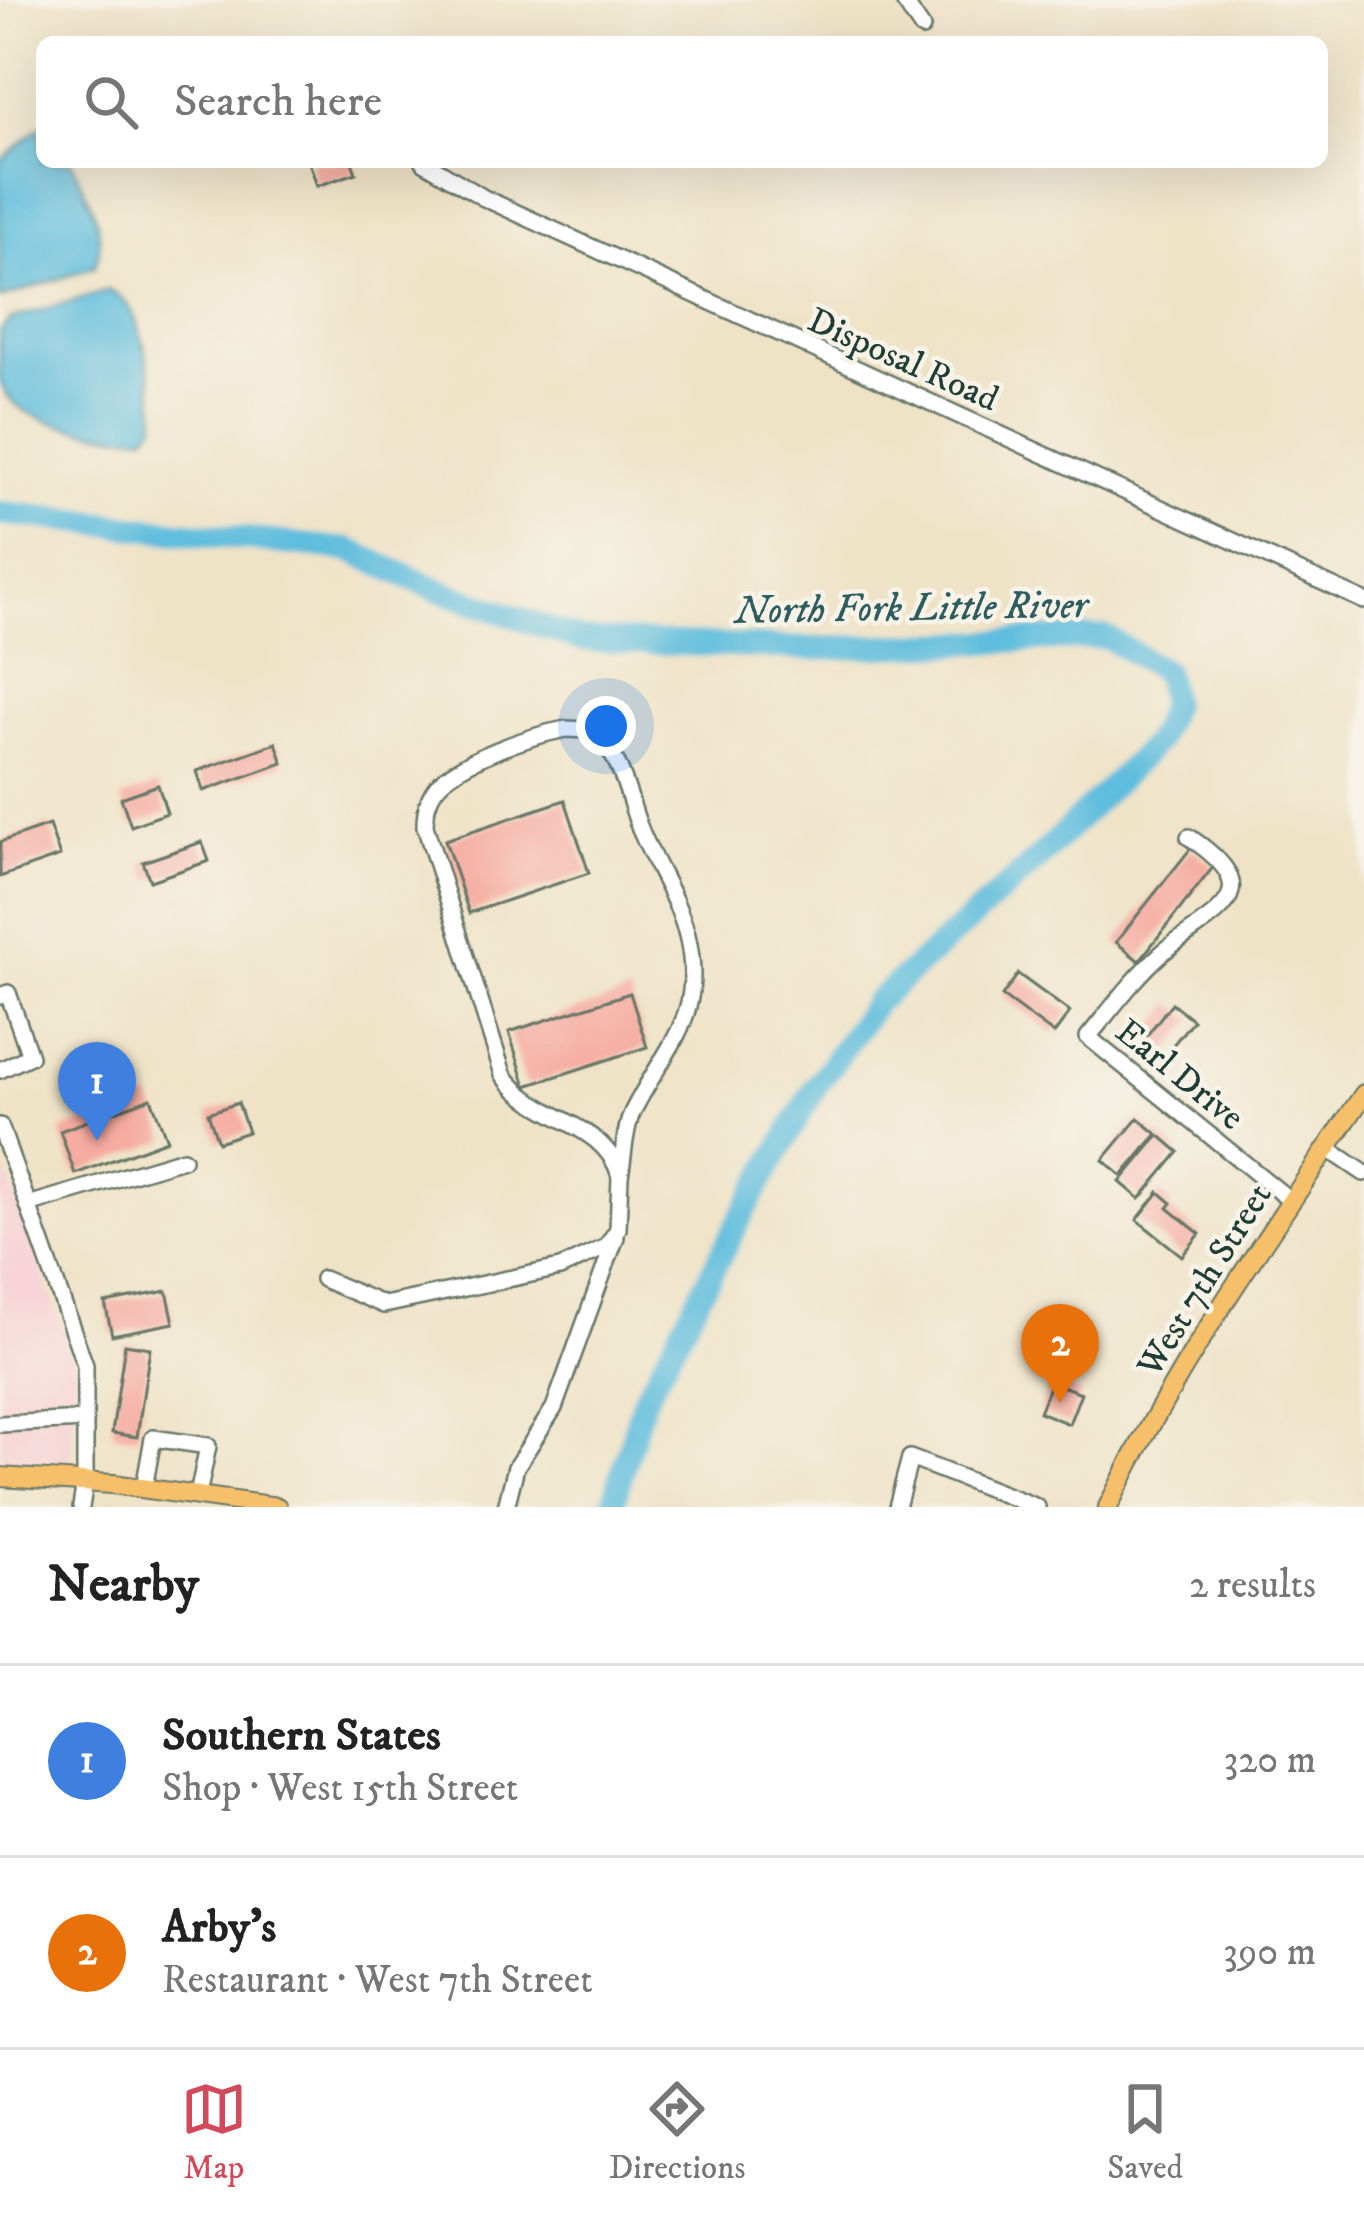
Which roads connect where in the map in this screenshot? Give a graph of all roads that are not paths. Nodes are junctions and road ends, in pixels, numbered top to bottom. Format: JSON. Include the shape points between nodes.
{"nodes":[{"id":1,"x":903,"y":0,"type":"edge"},
{"id":2,"x":922,"y":28,"type":"dead end"},
{"id":3,"x":434,"y":168,"type":"edge"},
{"id":4,"x":1364,"y":602,"type":"edge"},
{"id":5,"x":1189,"y":837,"type":"dead end"},
{"id":6,"x":0,"y":996,"type":"edge"},
{"id":7,"x":0,"y":1070,"type":"edge"},
{"id":8,"x":1364,"y":1094,"type":"edge"},
{"id":9,"x":0,"y":1126,"type":"edge"},
{"id":10,"x":1327,"y":1148,"type":"junction"},
{"id":11,"x":183,"y":1159,"type":"dead end"},
{"id":12,"x":1364,"y":1173,"type":"edge"},
{"id":13,"x":620,"y":1176,"type":"junction"},
{"id":14,"x":1291,"y":1201,"type":"junction"},
{"id":15,"x":28,"y":1205,"type":"junction"},
{"id":16,"x":618,"y":1228,"type":"junction"},
{"id":17,"x":323,"y":1279,"type":"dead end"},
{"id":18,"x":85,"y":1420,"type":"junction"},
{"id":19,"x":0,"y":1424,"type":"edge"},
{"id":20,"x":0,"y":1477,"type":"edge"},
{"id":21,"x":85,"y":1482,"type":"junction"},
{"id":22,"x":144,"y":1488,"type":"junction"},
{"id":23,"x":198,"y":1495,"type":"junction"},
{"id":24,"x":81,"y":1507,"type":"edge"},
{"id":25,"x":277,"y":1507,"type":"edge"},
{"id":26,"x":506,"y":1507,"type":"edge"},
{"id":27,"x":897,"y":1507,"type":"edge"},
{"id":28,"x":1037,"y":1507,"type":"edge"},
{"id":29,"x":1108,"y":1507,"type":"edge"}],
"edges":[{"from":1,"to":2,"type":"street"},
{"from":3,"to":4,"type":"street","name":"Disposal Road","via":[[484,198]]},
{"from":5,"to":14,"type":"street","name":"Earl Drive","via":[[1226,866],[1227,900],[1147,967],[1088,1037]]},
{"from":6,"to":7,"type":"street","via":[[8,994],[30,1056]]},
{"from":8,"to":10,"type":"main road","name":"West 7th Street"},
{"from":9,"to":15,"type":"street"},
{"from":10,"to":12,"type":"street"},
{"from":10,"to":14,"type":"main road","name":"West 7th Street"},
{"from":11,"to":15,"type":"street"},
{"from":13,"to":13,"type":"street","via":[[628,1124],[686,1013],[691,957],[611,752],[589,730],[566,729],[453,772],[431,794],[425,826],[503,1074],[544,1112],[600,1142]]},
{"from":13,"to":16,"type":"street"},
{"from":14,"to":29,"type":"main road","name":"West 7th Street","via":[[1186,1362]]},
{"from":15,"to":18,"type":"street","via":[[85,1365]]},
{"from":16,"to":17,"type":"street","via":[[606,1246],[560,1268],[384,1305]]},
{"from":16,"to":26,"type":"street","via":[[554,1408],[516,1467]]},
{"from":18,"to":19,"type":"street"},
{"from":18,"to":21,"type":"street"},
{"from":20,"to":21,"type":"main road"},
{"from":21,"to":22,"type":"main road"},
{"from":21,"to":24,"type":"street"},
{"from":22,"to":23,"type":"main road"},
{"from":22,"to":23,"type":"street","via":[[153,1438],[208,1446]]},
{"from":23,"to":25,"type":"main road"},
{"from":27,"to":28,"type":"street","via":[[910,1458]]}]}
